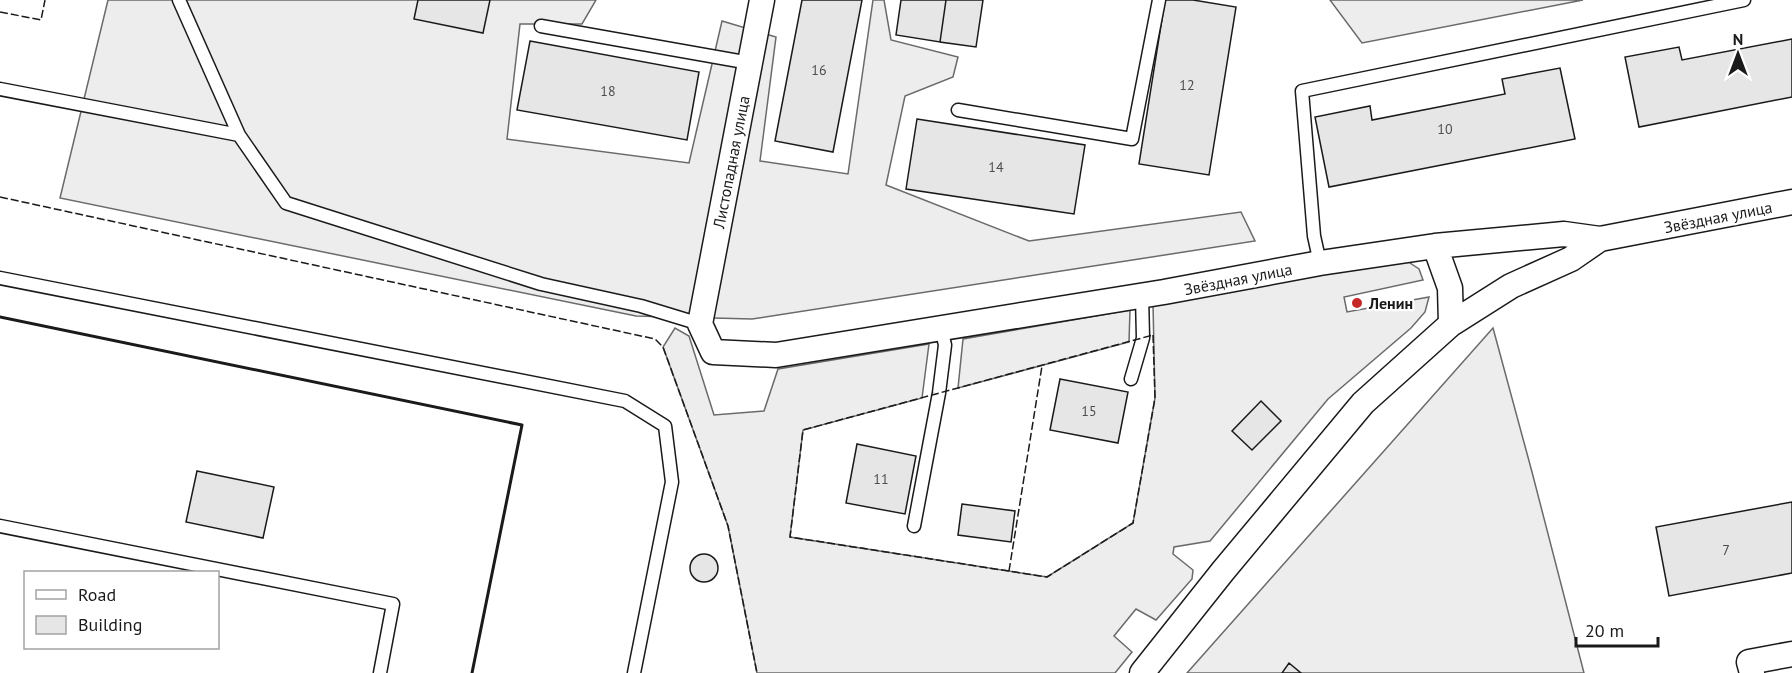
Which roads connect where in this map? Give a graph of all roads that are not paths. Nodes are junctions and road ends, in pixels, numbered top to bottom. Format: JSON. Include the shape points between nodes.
{"nodes":[{"id":1,"x":179,"y":0,"type":"edge"},
{"id":2,"x":762,"y":0,"type":"edge"},
{"id":3,"x":1159,"y":0,"type":"edge"},
{"id":4,"x":1744,"y":0,"type":"edge"},
{"id":5,"x":541,"y":26,"type":"dead end"},
{"id":6,"x":750,"y":63,"type":"junction"},
{"id":7,"x":0,"y":89,"type":"edge"},
{"id":8,"x":958,"y":110,"type":"dead end"},
{"id":9,"x":239,"y":135,"type":"junction"},
{"id":10,"x":1792,"y":202,"type":"edge"},
{"id":11,"x":1600,"y":239,"type":"junction"},
{"id":12,"x":1435,"y":246,"type":"junction"},
{"id":13,"x":1320,"y":263,"type":"junction"},
{"id":14,"x":0,"y":278,"type":"edge"},
{"id":15,"x":1142,"y":296,"type":"junction"},
{"id":16,"x":700,"y":324,"type":"junction"},
{"id":17,"x":1451,"y":324,"type":"junction"},
{"id":18,"x":941,"y":328,"type":"junction"},
{"id":19,"x":1131,"y":379,"type":"dead end"},
{"id":20,"x":0,"y":526,"type":"edge"},
{"id":21,"x":914,"y":526,"type":"dead end"},
{"id":22,"x":1792,"y":654,"type":"edge"},
{"id":23,"x":380,"y":673,"type":"edge"},
{"id":24,"x":634,"y":673,"type":"edge"},
{"id":25,"x":1142,"y":673,"type":"edge"},
{"id":26,"x":1752,"y":673,"type":"edge"}],
"edges":[{"from":1,"to":9,"type":"lane"},
{"from":2,"to":6,"type":"street","name":"Листопадная улица"},
{"from":3,"to":8,"type":"lane","via":[[1132,139]]},
{"from":4,"to":13,"type":"lane","via":[[1302,91],[1314,236]]},
{"from":5,"to":6,"type":"lane"},
{"from":6,"to":16,"type":"street","name":"Листопадная улица"},
{"from":7,"to":9,"type":"lane"},
{"from":9,"to":16,"type":"lane","via":[[286,203],[541,284],[641,306]]},
{"from":10,"to":11,"type":"street","name":"Звёздная улица"},
{"from":11,"to":12,"type":"street","name":"Звёздная улица","via":[[1564,234]]},
{"from":11,"to":17,"type":"street","via":[[1570,259],[1511,286]]},
{"from":12,"to":13,"type":"street","name":"Звёздная улица"},
{"from":12,"to":17,"type":"street","via":[[1450,288]]},
{"from":13,"to":15,"type":"street","name":"Звёздная улица"},
{"from":14,"to":24,"type":"lane","via":[[625,401],[635,407],[665,426],[672,483]]},
{"from":15,"to":18,"type":"street","name":"Звёздная улица"},
{"from":15,"to":19,"type":"lane","via":[[1143,338]]},
{"from":16,"to":18,"type":"street","name":"Звёздная улица","via":[[713,352],[776,355]]},
{"from":17,"to":25,"type":"street","via":[[1363,403]]},
{"from":18,"to":21,"type":"lane","via":[[945,345],[939,393]]},
{"from":20,"to":23,"type":"lane","via":[[393,604]]},
{"from":22,"to":26,"type":"street","via":[[1749,662]]}]}
